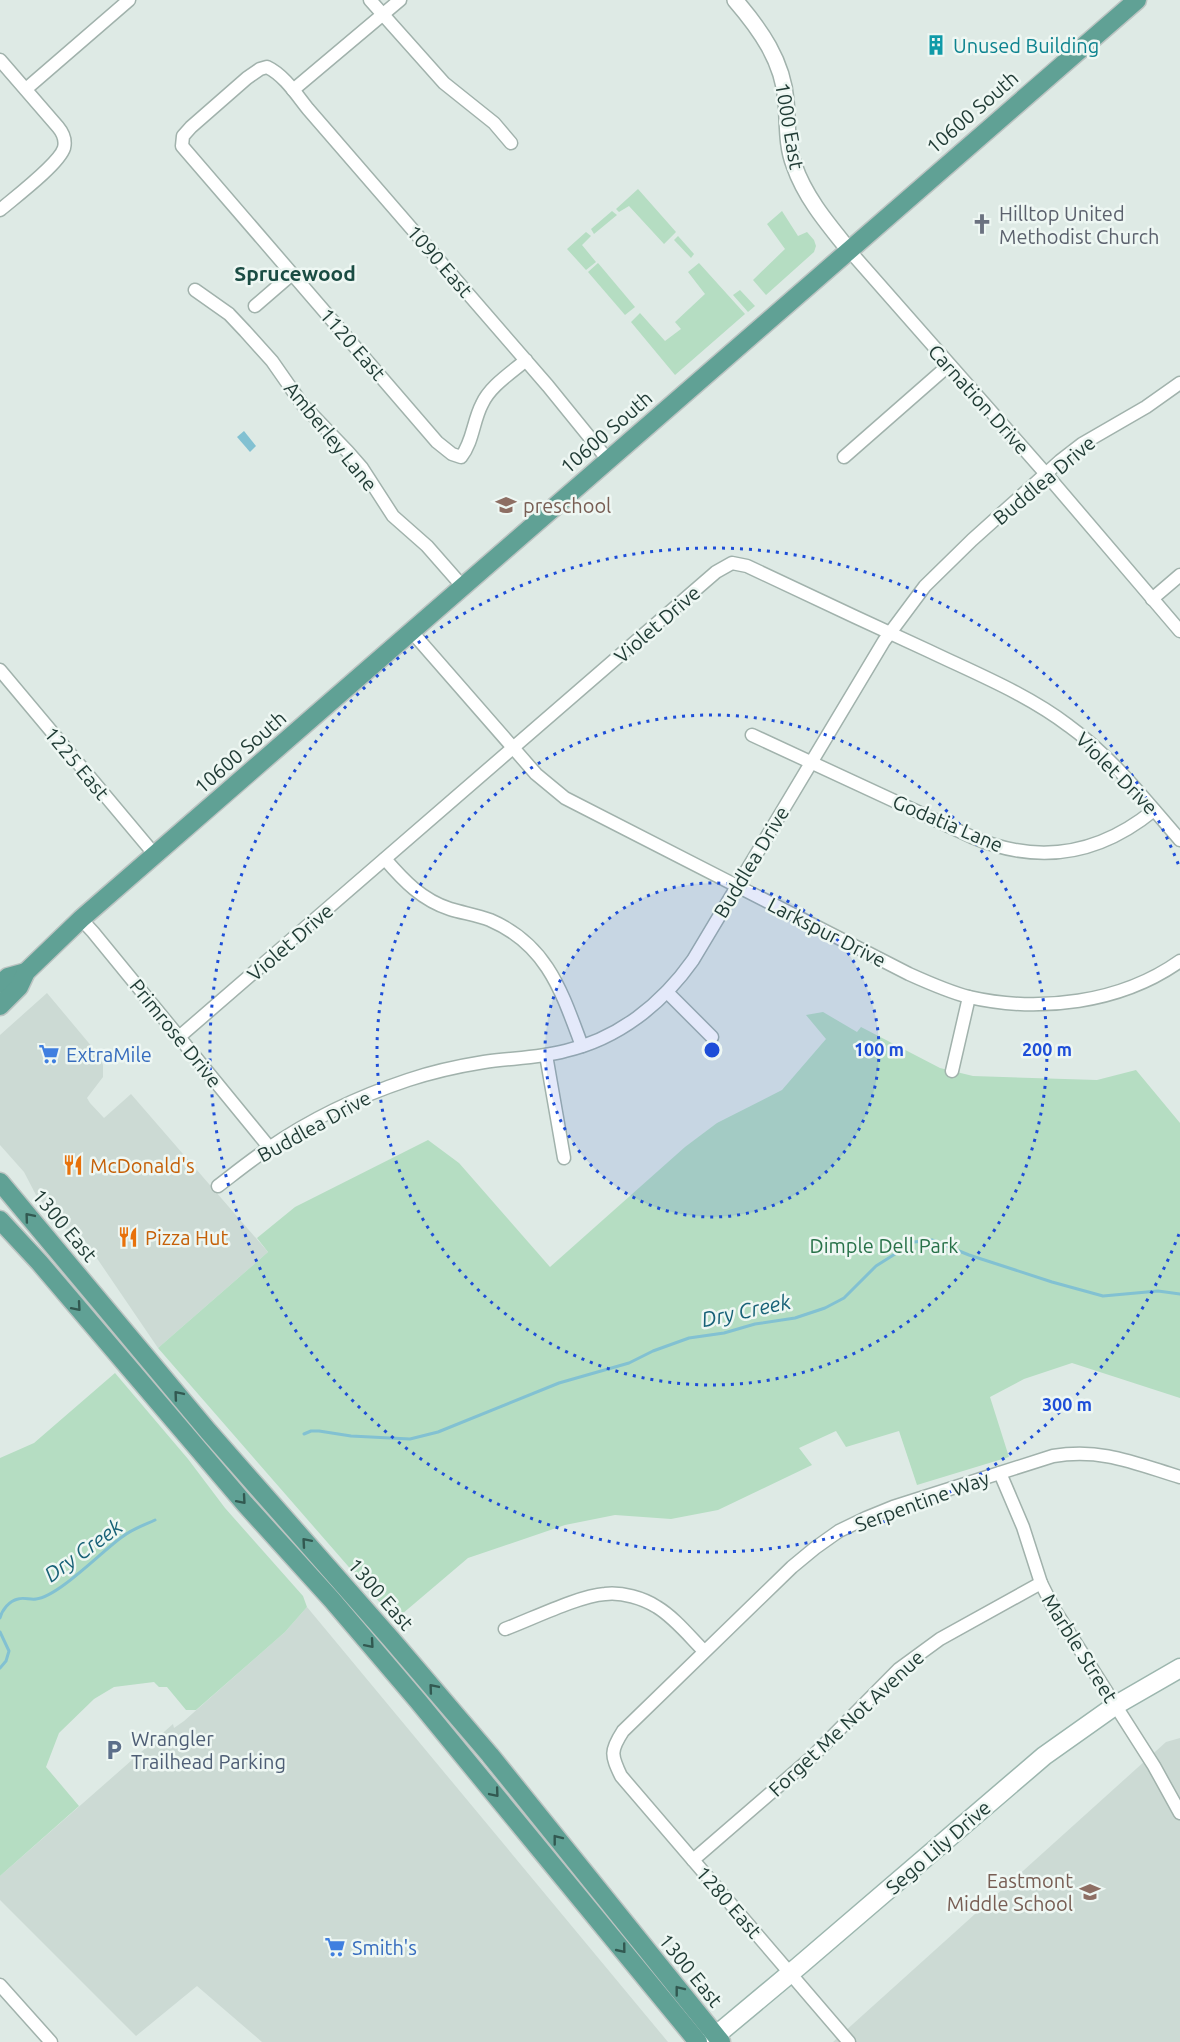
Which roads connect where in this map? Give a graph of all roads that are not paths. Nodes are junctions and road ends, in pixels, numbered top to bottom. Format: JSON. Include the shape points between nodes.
{"nodes":[{"id":1,"x":129,"y":0,"type":"edge"},
{"id":2,"x":370,"y":0,"type":"edge"},
{"id":3,"x":400,"y":0,"type":"edge"},
{"id":4,"x":735,"y":0,"type":"edge"},
{"id":5,"x":1137,"y":0,"type":"edge"},
{"id":6,"x":382,"y":14,"type":"junction"},
{"id":7,"x":0,"y":60,"type":"edge"},
{"id":8,"x":26,"y":89,"type":"junction"},
{"id":9,"x":293,"y":90,"type":"junction"},
{"id":10,"x":181,"y":141,"type":"joint"},
{"id":11,"x":511,"y":143,"type":"dead end"},
{"id":12,"x":0,"y":210,"type":"edge"},
{"id":13,"x":848,"y":249,"type":"junction"},
{"id":14,"x":292,"y":274,"type":"junction"},
{"id":15,"x":195,"y":290,"type":"dead end"},
{"id":16,"x":255,"y":306,"type":"dead end"},
{"id":17,"x":526,"y":360,"type":"junction"},
{"id":18,"x":949,"y":365,"type":"junction"},
{"id":19,"x":1180,"y":383,"type":"edge"},
{"id":20,"x":844,"y":457,"type":"dead end"},
{"id":21,"x":608,"y":460,"type":"junction"},
{"id":22,"x":1046,"y":474,"type":"junction"},
{"id":23,"x":1180,"y":575,"type":"edge"},
{"id":24,"x":463,"y":587,"type":"junction"},
{"id":25,"x":1152,"y":599,"type":"junction"},
{"id":26,"x":1180,"y":631,"type":"edge"},
{"id":27,"x":411,"y":632,"type":"junction"},
{"id":28,"x":889,"y":633,"type":"junction"},
{"id":29,"x":0,"y":670,"type":"edge"},
{"id":30,"x":752,"y":735,"type":"dead end"},
{"id":31,"x":513,"y":749,"type":"junction"},
{"id":32,"x":811,"y":762,"type":"junction"},
{"id":33,"x":1154,"y":810,"type":"junction"},
{"id":34,"x":1180,"y":840,"type":"edge"},
{"id":35,"x":155,"y":855,"type":"junction"},
{"id":36,"x":385,"y":859,"type":"junction"},
{"id":37,"x":736,"y":887,"type":"junction"},
{"id":38,"x":81,"y":919,"type":"junction"},
{"id":39,"x":1180,"y":961,"type":"edge"},
{"id":40,"x":26,"y":972,"type":"junction"},
{"id":41,"x":0,"y":984,"type":"edge"},
{"id":42,"x":667,"y":992,"type":"junction"},
{"id":43,"x":969,"y":997,"type":"junction"},
{"id":44,"x":0,"y":1006,"type":"edge"},
{"id":45,"x":179,"y":1037,"type":"junction"},
{"id":46,"x":712,"y":1037,"type":"dead end"},
{"id":47,"x":582,"y":1046,"type":"junction"},
{"id":48,"x":546,"y":1055,"type":"junction"},
{"id":49,"x":952,"y":1071,"type":"dead end"},
{"id":50,"x":270,"y":1147,"type":"junction"},
{"id":51,"x":564,"y":1158,"type":"dead end"},
{"id":52,"x":0,"y":1182,"type":"edge"},
{"id":53,"x":218,"y":1186,"type":"dead end"},
{"id":54,"x":0,"y":1220,"type":"edge"},
{"id":55,"x":1000,"y":1473,"type":"junction"},
{"id":56,"x":1180,"y":1477,"type":"edge"},
{"id":57,"x":1041,"y":1583,"type":"junction"},
{"id":58,"x":505,"y":1629,"type":"dead end"},
{"id":59,"x":704,"y":1652,"type":"junction"},
{"id":60,"x":1180,"y":1668,"type":"edge"},
{"id":61,"x":1116,"y":1705,"type":"junction"},
{"id":62,"x":613,"y":1759,"type":"joint"},
{"id":63,"x":1180,"y":1813,"type":"edge"},
{"id":64,"x":693,"y":1860,"type":"junction"},
{"id":65,"x":575,"y":1890,"type":"junction"},
{"id":66,"x":633,"y":1933,"type":"junction"},
{"id":67,"x":790,"y":1974,"type":"junction"},
{"id":68,"x":0,"y":1985,"type":"edge"},
{"id":69,"x":715,"y":2040,"type":"edge"},
{"id":70,"x":51,"y":2042,"type":"edge"},
{"id":71,"x":698,"y":2042,"type":"edge"},
{"id":72,"x":849,"y":2042,"type":"edge"}],
"edges":[{"from":1,"to":8,"type":"street"},
{"from":2,"to":6,"type":"street"},
{"from":3,"to":6,"type":"street"},
{"from":4,"to":13,"type":"street","name":"1000 East","via":[[770,45],[778,66],[786,98],[793,163],[808,196]]},
{"from":5,"to":13,"type":"main road","name":"10600 South"},
{"from":6,"to":9,"type":"street"},
{"from":6,"to":11,"type":"street","via":[[444,84],[494,123]]},
{"from":7,"to":8,"type":"street"},
{"from":8,"to":12,"type":"street","via":[[62,132],[63,149],[57,161]]},
{"from":9,"to":10,"type":"street","name":"1090 East","via":[[267,67],[253,73],[191,127]]},
{"from":9,"to":17,"type":"street","name":"1090 East"},
{"from":10,"to":14,"type":"street","name":"1120 East"},
{"from":13,"to":18,"type":"street","name":"Carnation Drive"},
{"from":13,"to":21,"type":"main road","name":"10600 South"},
{"from":14,"to":16,"type":"street"},
{"from":14,"to":17,"type":"street","name":"1120 East","via":[[437,442],[452,454],[461,457],[470,443],[486,396]]},
{"from":15,"to":24,"type":"street","name":"Amberley Lane","via":[[245,331],[302,404],[362,468],[393,516],[427,546]]},
{"from":17,"to":21,"type":"street","name":"1090 East"},
{"from":18,"to":20,"type":"street"},
{"from":18,"to":22,"type":"street","name":"Carnation Drive"},
{"from":19,"to":22,"type":"street","name":"Buddlea Drive","via":[[1082,444]]},
{"from":21,"to":24,"type":"main road","name":"10600 South"},
{"from":22,"to":25,"type":"street","name":"Carnation Drive"},
{"from":22,"to":28,"type":"street","name":"Buddlea Drive","via":[[948,562]]},
{"from":23,"to":25,"type":"street"},
{"from":24,"to":27,"type":"main road","name":"10600 South"},
{"from":25,"to":26,"type":"street","name":"Carnation Drive"},
{"from":27,"to":31,"type":"street","name":"Larkspur Drive"},
{"from":27,"to":35,"type":"main road","name":"10600 South"},
{"from":28,"to":31,"type":"street","name":"Violet Drive","via":[[747,566],[732,563],[716,572]]},
{"from":28,"to":32,"type":"street","name":"Buddlea Drive"},
{"from":28,"to":33,"type":"street","name":"Violet Drive","via":[[1045,709],[1093,744]]},
{"from":29,"to":35,"type":"street","name":"1225 East"},
{"from":30,"to":32,"type":"street","name":"Godatia Lane"},
{"from":31,"to":36,"type":"street","name":"Violet Drive"},
{"from":31,"to":37,"type":"street","name":"Larkspur Drive","via":[[565,798]]},
{"from":32,"to":33,"type":"street","name":"Godatia Lane","via":[[972,837],[1012,850],[1059,853],[1081,849],[1121,834]]},
{"from":32,"to":37,"type":"street","name":"Buddlea Drive"},
{"from":33,"to":34,"type":"street","name":"Violet Drive"},
{"from":35,"to":38,"type":"main road","name":"10600 South"},
{"from":36,"to":45,"type":"street","name":"Violet Drive"},
{"from":36,"to":47,"type":"street","via":[[416,892],[448,908],[492,921],[530,948],[560,987]]},
{"from":37,"to":42,"type":"street","name":"Buddlea Drive","via":[[693,960]]},
{"from":37,"to":43,"type":"street","name":"Larkspur Drive","via":[[909,974]]},
{"from":38,"to":40,"type":"main road","name":"10600 South"},
{"from":38,"to":45,"type":"street","name":"Primrose Drive"},
{"from":39,"to":43,"type":"street","name":"Larkspur Drive","via":[[1132,986],[1093,998],[1052,1004],[1010,1004]]},
{"from":40,"to":41,"type":"main road","name":"10600 South","via":[[8,977]]},
{"from":40,"to":44,"type":"main road","name":"10600 South","via":[[19,987]]},
{"from":42,"to":46,"type":"street"},
{"from":42,"to":47,"type":"street","name":"Buddlea Drive","via":[[630,1023]]},
{"from":43,"to":49,"type":"street"},
{"from":45,"to":50,"type":"street","name":"Primrose Drive"},
{"from":47,"to":48,"type":"street","name":"Buddlea Drive"},
{"from":48,"to":50,"type":"street","name":"Buddlea Drive","via":[[481,1062],[411,1079],[335,1110]]},
{"from":48,"to":51,"type":"street"},
{"from":50,"to":53,"type":"street","name":"Buddlea Drive"},
{"from":66,"to":52,"type":"main road","name":"1300 East","one_way":true,"via":[[490,1755],[208,1431]]},
{"from":54,"to":65,"type":"main road","name":"1300 East","one_way":true,"via":[[411,1692]]},
{"from":55,"to":56,"type":"street","name":"Serpentine Way","via":[[1075,1453],[1116,1457]]},
{"from":55,"to":57,"type":"street","name":"Marble Street"},
{"from":55,"to":59,"type":"street","name":"Serpentine Way","via":[[893,1507],[839,1532],[792,1567]]},
{"from":57,"to":61,"type":"street","name":"Marble Street","via":[[1068,1633]]},
{"from":57,"to":64,"type":"street","name":"Forget Me Not Avenue","via":[[940,1640],[899,1669],[811,1758]]},
{"from":58,"to":59,"type":"street","via":[[586,1598],[623,1595],[658,1608]]},
{"from":59,"to":62,"type":"street","name":"Serpentine Way","via":[[623,1731],[613,1747]]},
{"from":60,"to":61,"type":"main road","name":"Sego Lily Drive"},
{"from":61,"to":63,"type":"street","name":"Marble Street"},
{"from":61,"to":67,"type":"main road","name":"Sego Lily Drive","via":[[1044,1756]]},
{"from":62,"to":64,"type":"street","name":"1280 East","via":[[621,1776]]},
{"from":64,"to":67,"type":"street","name":"1280 East"},
{"from":65,"to":66,"type":"main road","via":[[587,1892],[609,1918]]},
{"from":65,"to":71,"type":"main road","name":"1300 East","one_way":true},
{"from":69,"to":66,"type":"main road","name":"1300 East","one_way":true},
{"from":67,"to":69,"type":"main road","name":"Sego Lily Drive"},
{"from":67,"to":72,"type":"street","name":"1280 East"},
{"from":68,"to":70,"type":"street"}]}
